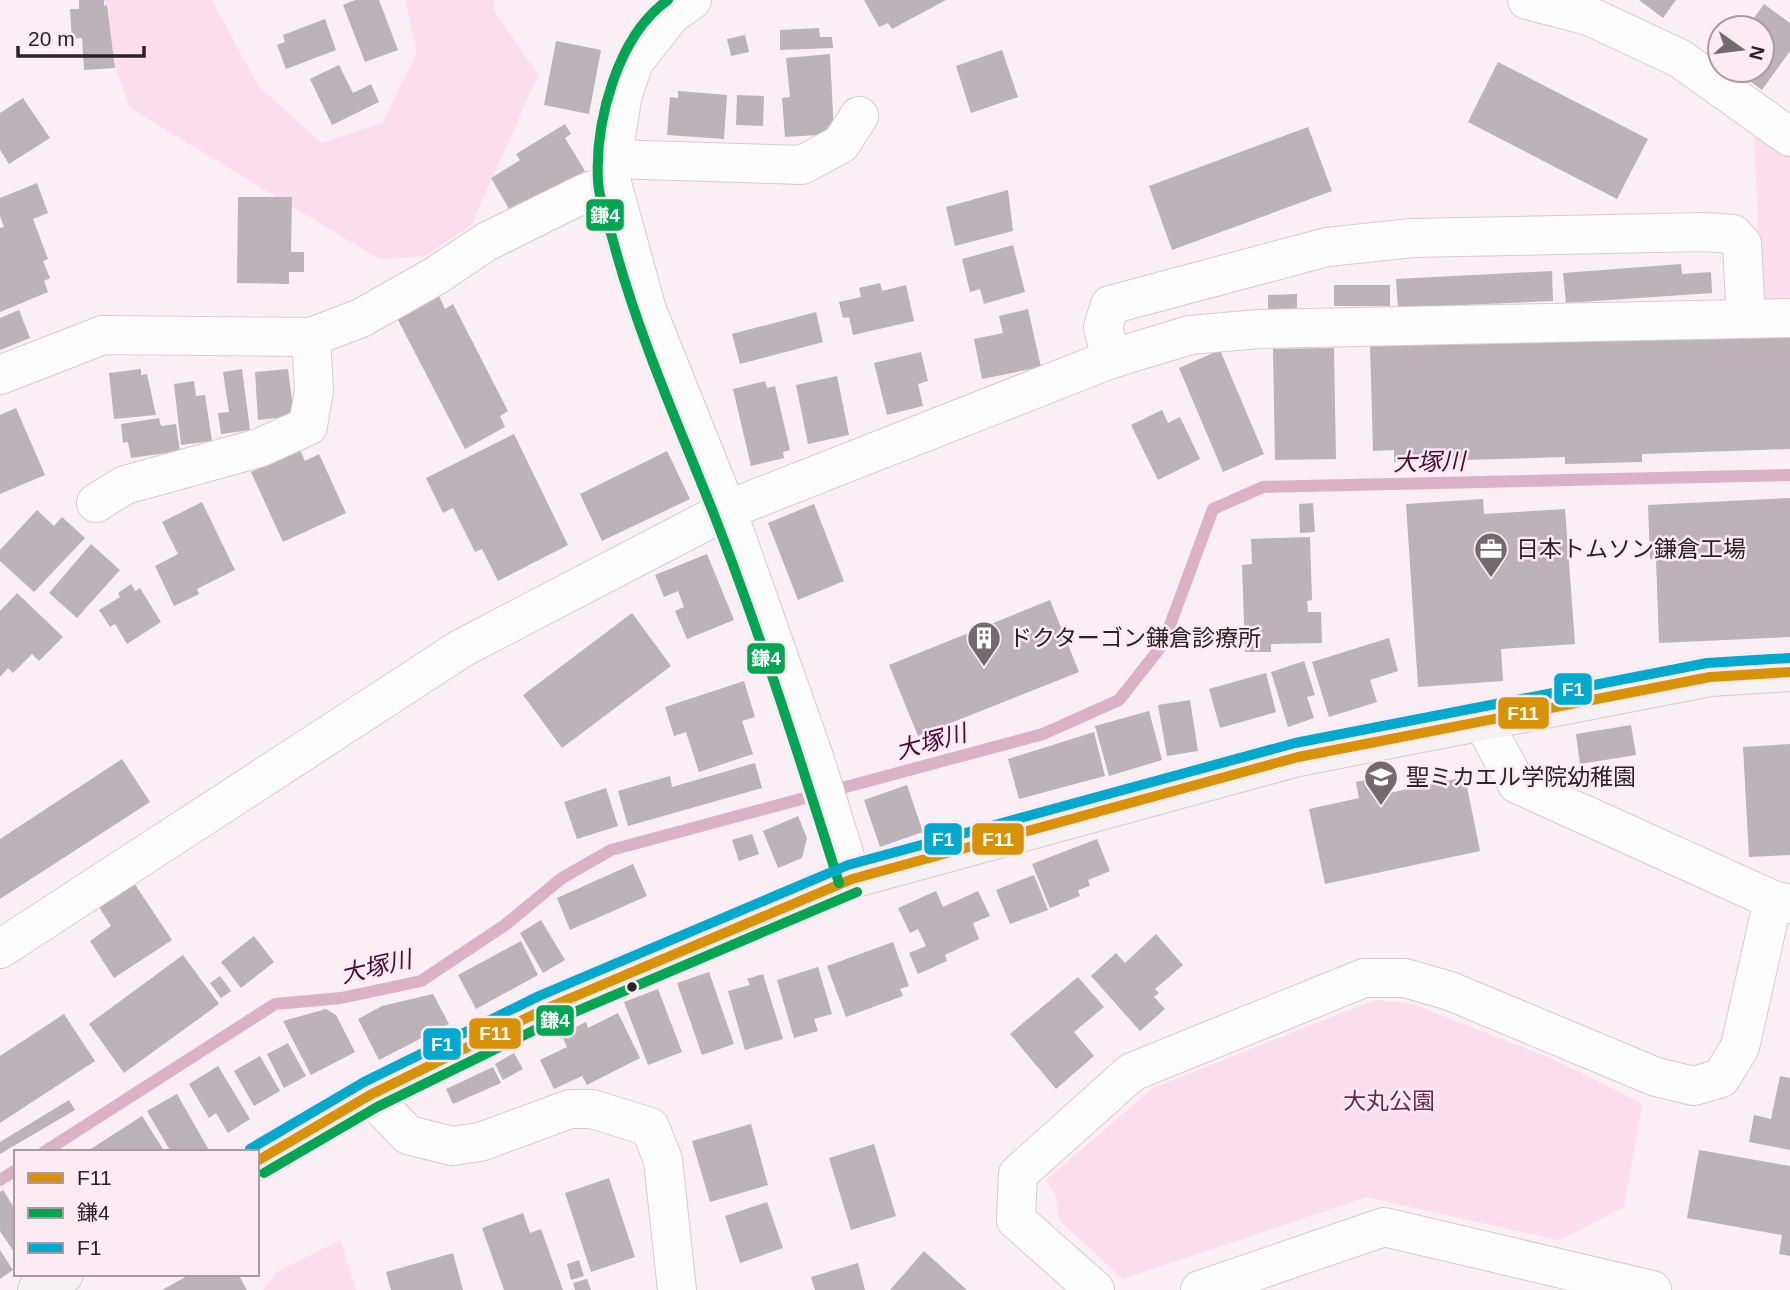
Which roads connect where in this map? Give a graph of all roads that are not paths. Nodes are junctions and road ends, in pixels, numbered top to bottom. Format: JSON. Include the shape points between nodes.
{"nodes":[{"id":1,"x":692,"y":0,"type":"edge"},
{"id":2,"x":1527,"y":0,"type":"edge"},
{"id":3,"x":859,"y":116,"type":"dead end"},
{"id":4,"x":1790,"y":137,"type":"edge"},
{"id":5,"x":612,"y":171,"type":"junction"},
{"id":6,"x":1790,"y":318,"type":"edge"},
{"id":7,"x":1746,"y":319,"type":"junction"},
{"id":8,"x":311,"y":337,"type":"junction"},
{"id":9,"x":1111,"y":359,"type":"junction"},
{"id":10,"x":0,"y":376,"type":"edge"},
{"id":11,"x":96,"y":503,"type":"dead end"},
{"id":12,"x":727,"y":510,"type":"junction"},
{"id":13,"x":1790,"y":672,"type":"edge"},
{"id":14,"x":1482,"y":721,"type":"junction"},
{"id":15,"x":852,"y":878,"type":"junction"},
{"id":16,"x":1782,"y":902,"type":"edge"},
{"id":17,"x":0,"y":949,"type":"edge"},
{"id":18,"x":370,"y":1096,"type":"junction"},
{"id":19,"x":259,"y":1160,"type":"edge"},
{"id":20,"x":61,"y":1276,"type":"edge"},
{"id":21,"x":37,"y":1290,"type":"edge"},
{"id":22,"x":677,"y":1290,"type":"edge"},
{"id":23,"x":1095,"y":1290,"type":"edge"},
{"id":24,"x":1200,"y":1290,"type":"edge"},
{"id":25,"x":1652,"y":1290,"type":"edge"}],
"edges":[{"from":1,"to":5,"type":"street","via":[[671,15],[634,62],[623,94]]},
{"from":2,"to":4,"type":"street","via":[[1589,16],[1679,58]]},
{"from":3,"to":5,"type":"street","via":[[841,144],[802,165]]},
{"from":5,"to":8,"type":"street","via":[[361,318]]},
{"from":5,"to":12,"type":"street","via":[[647,310]]},
{"from":6,"to":7,"type":"street"},
{"from":7,"to":9,"type":"street","via":[[1259,329],[1189,335]]},
{"from":7,"to":9,"type":"street","via":[[1742,244],[1733,234],[1412,238],[1328,247],[1110,305],[1103,327]]},
{"from":8,"to":10,"type":"street","via":[[103,335]]},
{"from":8,"to":11,"type":"street","via":[[314,390],[308,426],[258,448],[125,485]]},
{"from":9,"to":12,"type":"street"},
{"from":12,"to":15,"type":"street"},
{"from":12,"to":17,"type":"street","via":[[462,648]]},
{"from":13,"to":14,"type":"main road","via":[[1710,677]]},
{"from":14,"to":15,"type":"main road","via":[[1298,757]]},
{"from":14,"to":16,"type":"street","via":[[1517,784]]},
{"from":15,"to":18,"type":"main road","via":[[545,1009]]},
{"from":16,"to":23,"type":"street","via":[[1740,1047],[1721,1078],[1694,1086],[1656,1077],[1450,991],[1405,978],[1364,978],[1132,1072],[1018,1174],[1016,1220]]},
{"from":18,"to":19,"type":"main road"},
{"from":18,"to":22,"type":"street","via":[[408,1135],[452,1146],[480,1142],[570,1109],[592,1109],[650,1127],[663,1160]]},
{"from":20,"to":21,"type":"main road"},
{"from":24,"to":25,"type":"street","via":[[1384,1227]]}]}
